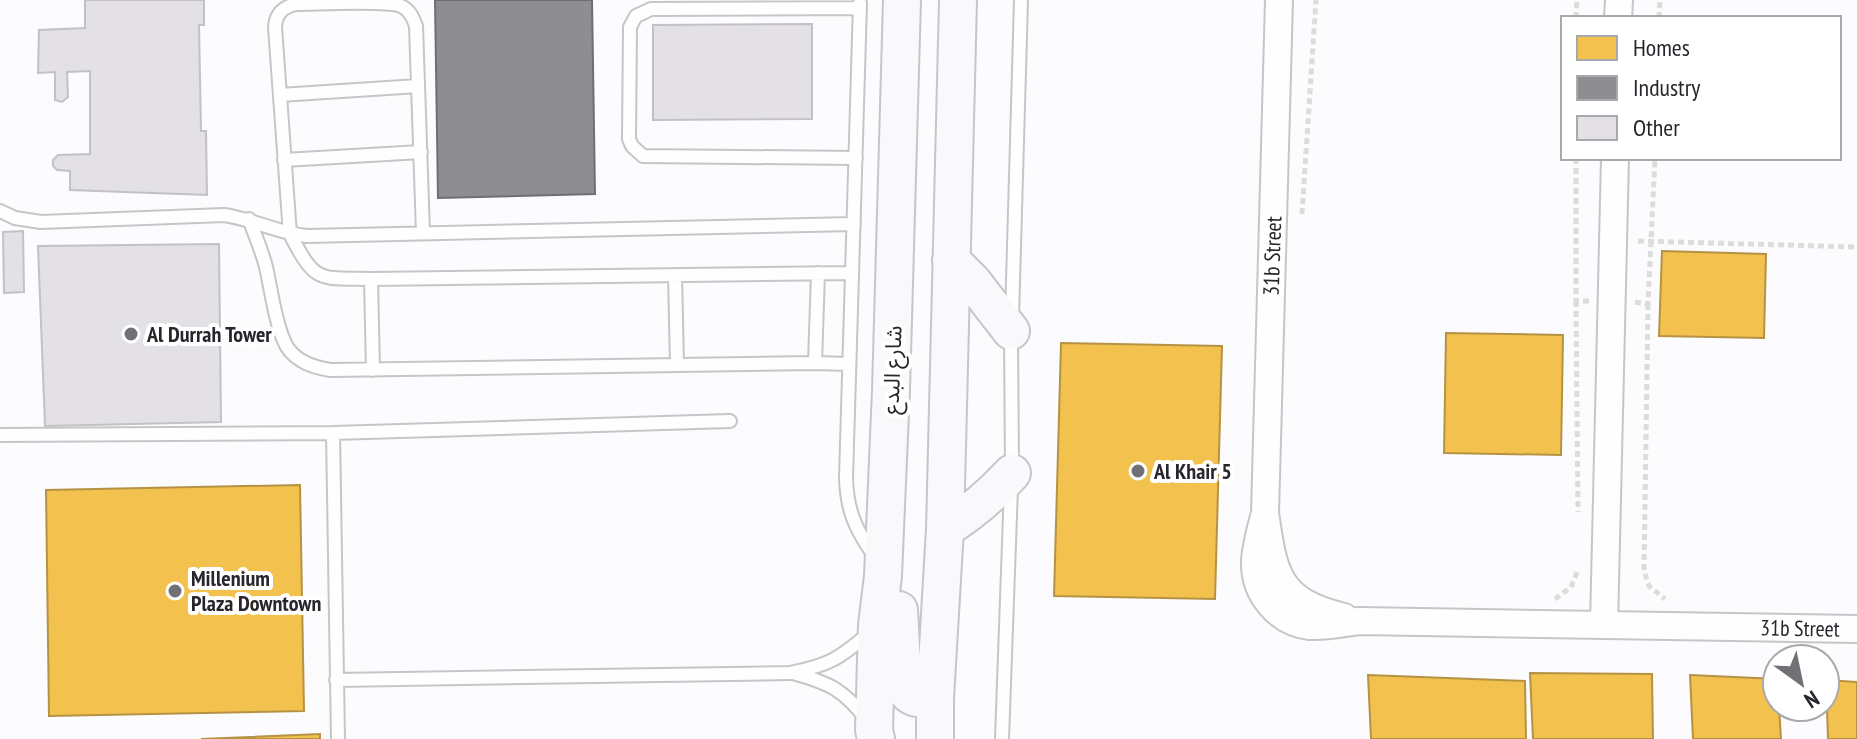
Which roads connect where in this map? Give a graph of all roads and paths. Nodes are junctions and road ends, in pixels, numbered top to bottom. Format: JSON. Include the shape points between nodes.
{"nodes":[{"id":1,"x":902,"y":0,"type":"edge"},
{"id":2,"x":958,"y":0,"type":"edge"},
{"id":3,"x":1021,"y":0,"type":"edge"},
{"id":4,"x":1279,"y":0,"type":"edge"},
{"id":5,"x":1316,"y":0,"type":"edge"},
{"id":6,"x":860,"y":4,"type":"edge"},
{"id":7,"x":418,"y":86,"type":"junction"},
{"id":8,"x":280,"y":95,"type":"junction"},
{"id":9,"x":421,"y":152,"type":"junction"},
{"id":10,"x":856,"y":158,"type":"junction"},
{"id":11,"x":284,"y":160,"type":"junction"},
{"id":12,"x":1576,"y":160,"type":"edge"},
{"id":13,"x":1615,"y":160,"type":"edge"},
{"id":14,"x":1655,"y":160,"type":"edge"},
{"id":15,"x":0,"y":211,"type":"edge"},
{"id":16,"x":249,"y":219,"type":"junction"},
{"id":17,"x":1301,"y":222,"type":"dead end"},
{"id":18,"x":854,"y":224,"type":"junction"},
{"id":19,"x":423,"y":233,"type":"junction"},
{"id":20,"x":290,"y":234,"type":"junction"},
{"id":21,"x":1613,"y":241,"type":"junction"},
{"id":22,"x":1652,"y":242,"type":"junction"},
{"id":23,"x":1857,"y":247,"type":"edge"},
{"id":24,"x":951,"y":260,"type":"junction"},
{"id":25,"x":818,"y":273,"type":"junction"},
{"id":26,"x":852,"y":273,"type":"junction"},
{"id":27,"x":675,"y":275,"type":"junction"},
{"id":28,"x":371,"y":279,"type":"junction"},
{"id":29,"x":1612,"y":300,"type":"junction"},
{"id":30,"x":1576,"y":301,"type":"junction"},
{"id":31,"x":1648,"y":304,"type":"junction"},
{"id":32,"x":1011,"y":331,"type":"junction"},
{"id":33,"x":815,"y":363,"type":"junction"},
{"id":34,"x":849,"y":364,"type":"junction"},
{"id":35,"x":677,"y":365,"type":"junction"},
{"id":36,"x":373,"y":370,"type":"junction"},
{"id":37,"x":730,"y":421,"type":"dead end"},
{"id":38,"x":333,"y":433,"type":"junction"},
{"id":39,"x":0,"y":435,"type":"edge"},
{"id":40,"x":1012,"y":473,"type":"junction"},
{"id":41,"x":1578,"y":522,"type":"dead end"},
{"id":42,"x":945,"y":529,"type":"junction"},
{"id":43,"x":1578,"y":570,"type":"dead end"},
{"id":44,"x":883,"y":572,"type":"junction"},
{"id":45,"x":1555,"y":599,"type":"dead end"},
{"id":46,"x":1676,"y":602,"type":"dead end"},
{"id":47,"x":877,"y":625,"type":"junction"},
{"id":48,"x":1604,"y":625,"type":"junction"},
{"id":49,"x":1857,"y":629,"type":"edge"},
{"id":50,"x":790,"y":673,"type":"junction"},
{"id":51,"x":336,"y":680,"type":"junction"},
{"id":52,"x":935,"y":698,"type":"junction"},
{"id":53,"x":875,"y":734,"type":"edge"},
{"id":54,"x":338,"y":739,"type":"edge"},
{"id":55,"x":935,"y":739,"type":"edge"},
{"id":56,"x":1002,"y":739,"type":"edge"}],
"edges":[{"from":1,"to":44,"type":"main road","name":"شارع البدع"},
{"from":2,"to":24,"type":"main road"},
{"from":3,"to":32,"type":"lane"},
{"from":4,"to":48,"type":"street","name":"31b Street","via":[[1265,513],[1255,560],[1259,586],[1283,617],[1308,626],[1359,621]]},
{"from":5,"to":17,"type":"path"},
{"from":6,"to":10,"type":"lane"},
{"from":6,"to":10,"type":"lane","via":[[651,9],[636,16],[630,27],[629,139],[643,156]]},
{"from":7,"to":8,"type":"lane"},
{"from":7,"to":8,"type":"lane","via":[[416,26],[408,11],[392,4],[296,4],[276,18]]},
{"from":7,"to":9,"type":"lane"},
{"from":8,"to":11,"type":"lane"},
{"from":9,"to":11,"type":"lane"},
{"from":9,"to":19,"type":"lane"},
{"from":10,"to":18,"type":"lane"},
{"from":11,"to":20,"type":"lane"},
{"from":12,"to":30,"type":"path"},
{"from":13,"to":21,"type":"street"},
{"from":14,"to":22,"type":"path"},
{"from":15,"to":16,"type":"lane","via":[[41,222],[224,215]]},
{"from":16,"to":20,"type":"lane"},
{"from":16,"to":36,"type":"lane","via":[[287,347],[313,367]]},
{"from":18,"to":19,"type":"lane"},
{"from":18,"to":26,"type":"lane"},
{"from":19,"to":20,"type":"lane"},
{"from":20,"to":28,"type":"lane","via":[[315,273]]},
{"from":21,"to":22,"type":"path"},
{"from":21,"to":29,"type":"street"},
{"from":22,"to":23,"type":"path"},
{"from":22,"to":31,"type":"path"},
{"from":24,"to":32,"type":"main road"},
{"from":24,"to":42,"type":"main road"},
{"from":25,"to":26,"type":"lane"},
{"from":25,"to":27,"type":"lane"},
{"from":25,"to":33,"type":"lane"},
{"from":26,"to":34,"type":"lane"},
{"from":27,"to":28,"type":"lane"},
{"from":27,"to":35,"type":"lane"},
{"from":28,"to":36,"type":"lane"},
{"from":29,"to":30,"type":"path"},
{"from":29,"to":31,"type":"path"},
{"from":29,"to":48,"type":"street"},
{"from":30,"to":41,"type":"path"},
{"from":31,"to":46,"type":"path","via":[[1644,571],[1649,586]]},
{"from":32,"to":40,"type":"lane"},
{"from":33,"to":34,"type":"lane"},
{"from":33,"to":35,"type":"lane"},
{"from":34,"to":44,"type":"lane","via":[[846,493],[860,537]]},
{"from":35,"to":36,"type":"lane"},
{"from":37,"to":38,"type":"lane"},
{"from":38,"to":39,"type":"lane"},
{"from":38,"to":51,"type":"lane"},
{"from":40,"to":42,"type":"main road","via":[[970,514]]},
{"from":40,"to":56,"type":"lane"},
{"from":42,"to":52,"type":"main road"},
{"from":43,"to":45,"type":"path","via":[[1571,587]]},
{"from":44,"to":47,"type":"main road","name":"شارع البدع"},
{"from":44,"to":52,"type":"main road","via":[[898,589],[905,691],[918,699]]},
{"from":47,"to":50,"type":"lane","via":[[837,658]]},
{"from":47,"to":53,"type":"main road","name":"شارع البدع"},
{"from":48,"to":49,"type":"street","name":"31b Street"},
{"from":50,"to":51,"type":"lane"},
{"from":50,"to":53,"type":"lane","via":[[839,690]]},
{"from":51,"to":54,"type":"lane"},
{"from":52,"to":55,"type":"main road"}]}
